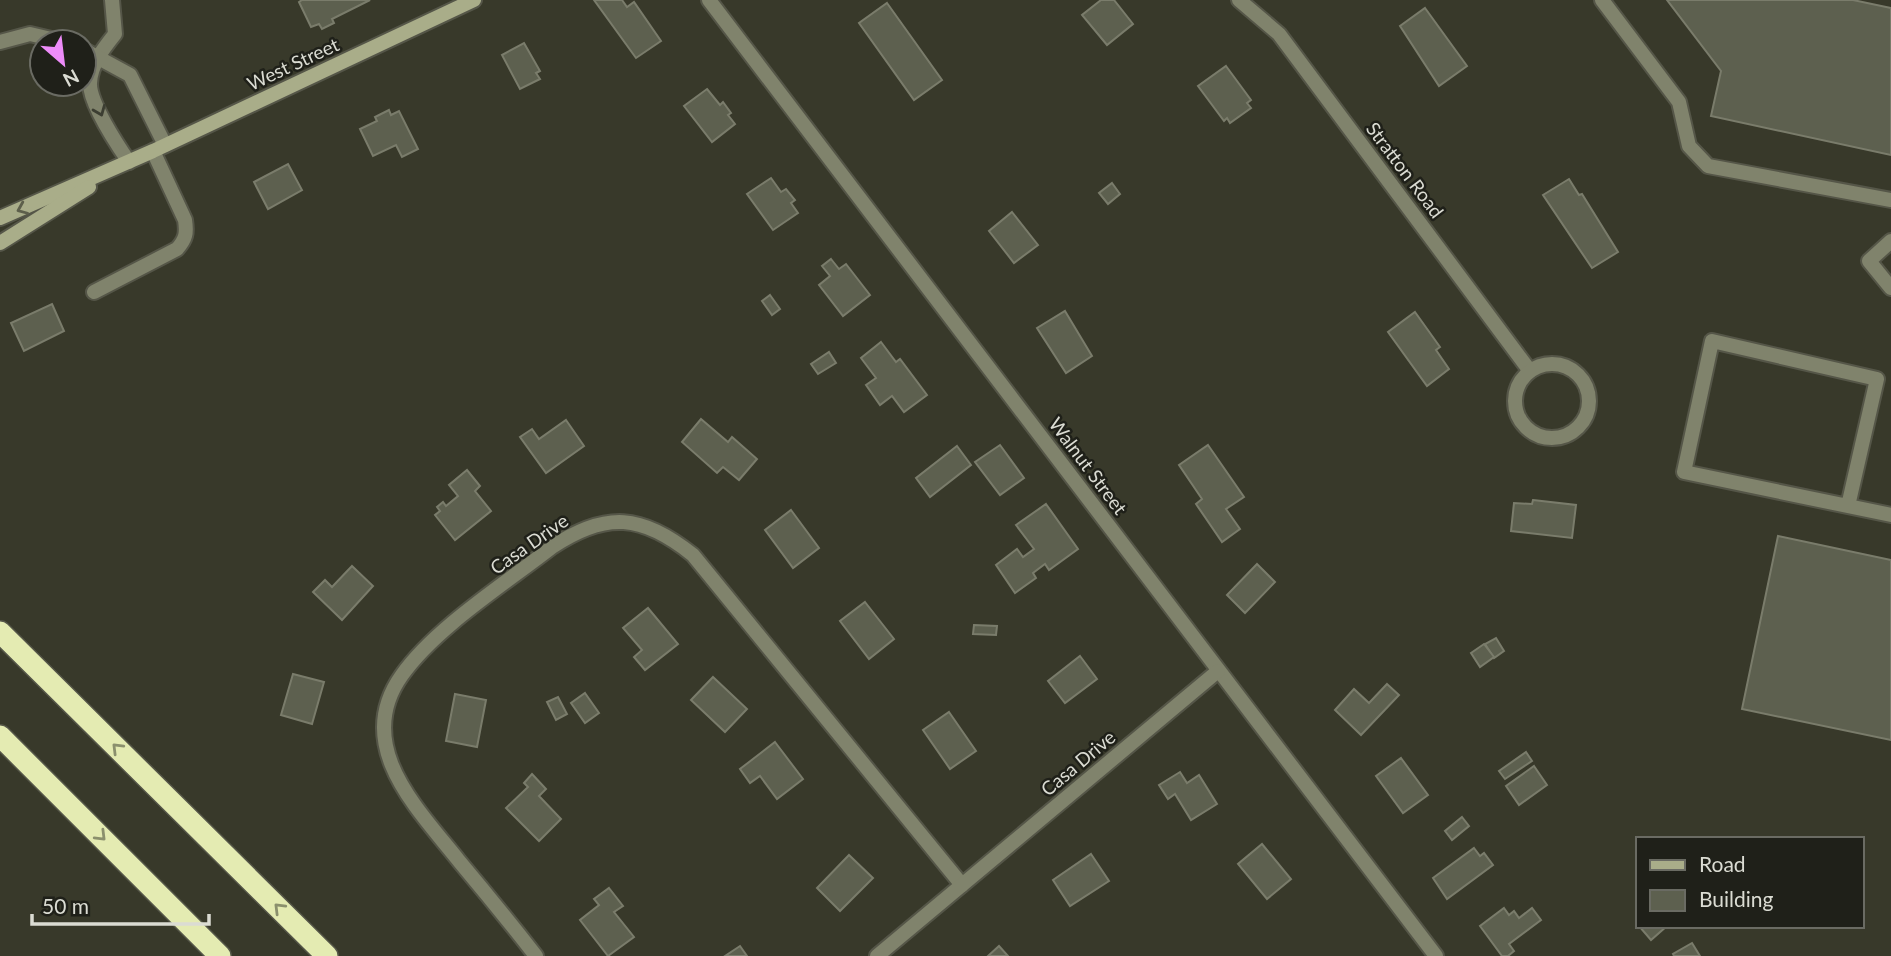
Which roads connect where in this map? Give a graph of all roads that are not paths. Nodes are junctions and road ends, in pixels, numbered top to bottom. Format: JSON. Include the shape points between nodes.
{"nodes":[{"id":1,"x":112,"y":0,"type":"edge"},
{"id":2,"x":474,"y":0,"type":"edge"},
{"id":3,"x":709,"y":0,"type":"edge"},
{"id":4,"x":1239,"y":0,"type":"edge"},
{"id":5,"x":1602,"y":0,"type":"edge"},
{"id":6,"x":28,"y":35,"type":"edge"},
{"id":7,"x":0,"y":42,"type":"edge"},
{"id":8,"x":98,"y":47,"type":"edge"},
{"id":9,"x":98,"y":57,"type":"edge"},
{"id":10,"x":95,"y":98,"type":"edge"},
{"id":11,"x":159,"y":148,"type":"junction"},
{"id":12,"x":129,"y":162,"type":"junction"},
{"id":13,"x":1891,"y":200,"type":"edge"},
{"id":14,"x":0,"y":218,"type":"edge"},
{"id":15,"x":1891,"y":241,"type":"edge"},
{"id":16,"x":0,"y":243,"type":"edge"},
{"id":17,"x":1891,"y":288,"type":"edge"},
{"id":18,"x":94,"y":292,"type":"dead end"},
{"id":19,"x":1530,"y":371,"type":"junction"},
{"id":20,"x":1848,"y":506,"type":"junction"},
{"id":21,"x":1891,"y":515,"type":"edge"},
{"id":22,"x":0,"y":632,"type":"edge"},
{"id":23,"x":1218,"y":671,"type":"junction"},
{"id":24,"x":0,"y":736,"type":"edge"},
{"id":25,"x":962,"y":886,"type":"junction"},
{"id":26,"x":220,"y":956,"type":"edge"},
{"id":27,"x":327,"y":956,"type":"edge"},
{"id":28,"x":536,"y":956,"type":"edge"},
{"id":29,"x":877,"y":956,"type":"edge"},
{"id":30,"x":1436,"y":956,"type":"edge"}],
"edges":[{"from":1,"to":8,"type":"street","via":[[115,34]]},
{"from":2,"to":11,"type":"street","name":"West Street"},
{"from":3,"to":23,"type":"street","name":"Walnut Street"},
{"from":4,"to":19,"type":"street","name":"Stratton Road","via":[[1279,34]]},
{"from":5,"to":13,"type":"street","via":[[1679,102],[1689,146],[1709,166]]},
{"from":6,"to":7,"type":"street"},
{"from":9,"to":11,"type":"street","via":[[130,75]]},
{"from":10,"to":12,"type":"street","one_way":true,"via":[[109,133]]},
{"from":11,"to":12,"type":"street","name":"West Street"},
{"from":11,"to":18,"type":"street","via":[[185,220],[184,242]]},
{"from":12,"to":14,"type":"street","name":"West Street","one_way":true},
{"from":12,"to":16,"type":"street","name":"West Street"},
{"from":15,"to":17,"type":"street","via":[[1869,261]]},
{"from":19,"to":19,"type":"street","via":[[1516,392],[1518,417],[1526,428],[1549,438],[1573,432],[1588,412],[1588,390],[1582,379],[1574,371],[1552,364]]},
{"from":20,"to":20,"type":"street","via":[[1684,472],[1712,341],[1877,379]]},
{"from":20,"to":21,"type":"street"},
{"from":27,"to":22,"type":"highway","one_way":true},
{"from":23,"to":25,"type":"street","name":"Casa Drive"},
{"from":23,"to":30,"type":"street","name":"Walnut Street"},
{"from":24,"to":26,"type":"highway","one_way":true},
{"from":25,"to":28,"type":"street","name":"Casa Drive","via":[[693,555],[649,526],[612,521],[573,533],[552,547],[431,642],[403,673],[387,707],[386,750],[400,785]]},
{"from":25,"to":29,"type":"street","name":"Casa Drive"}]}
